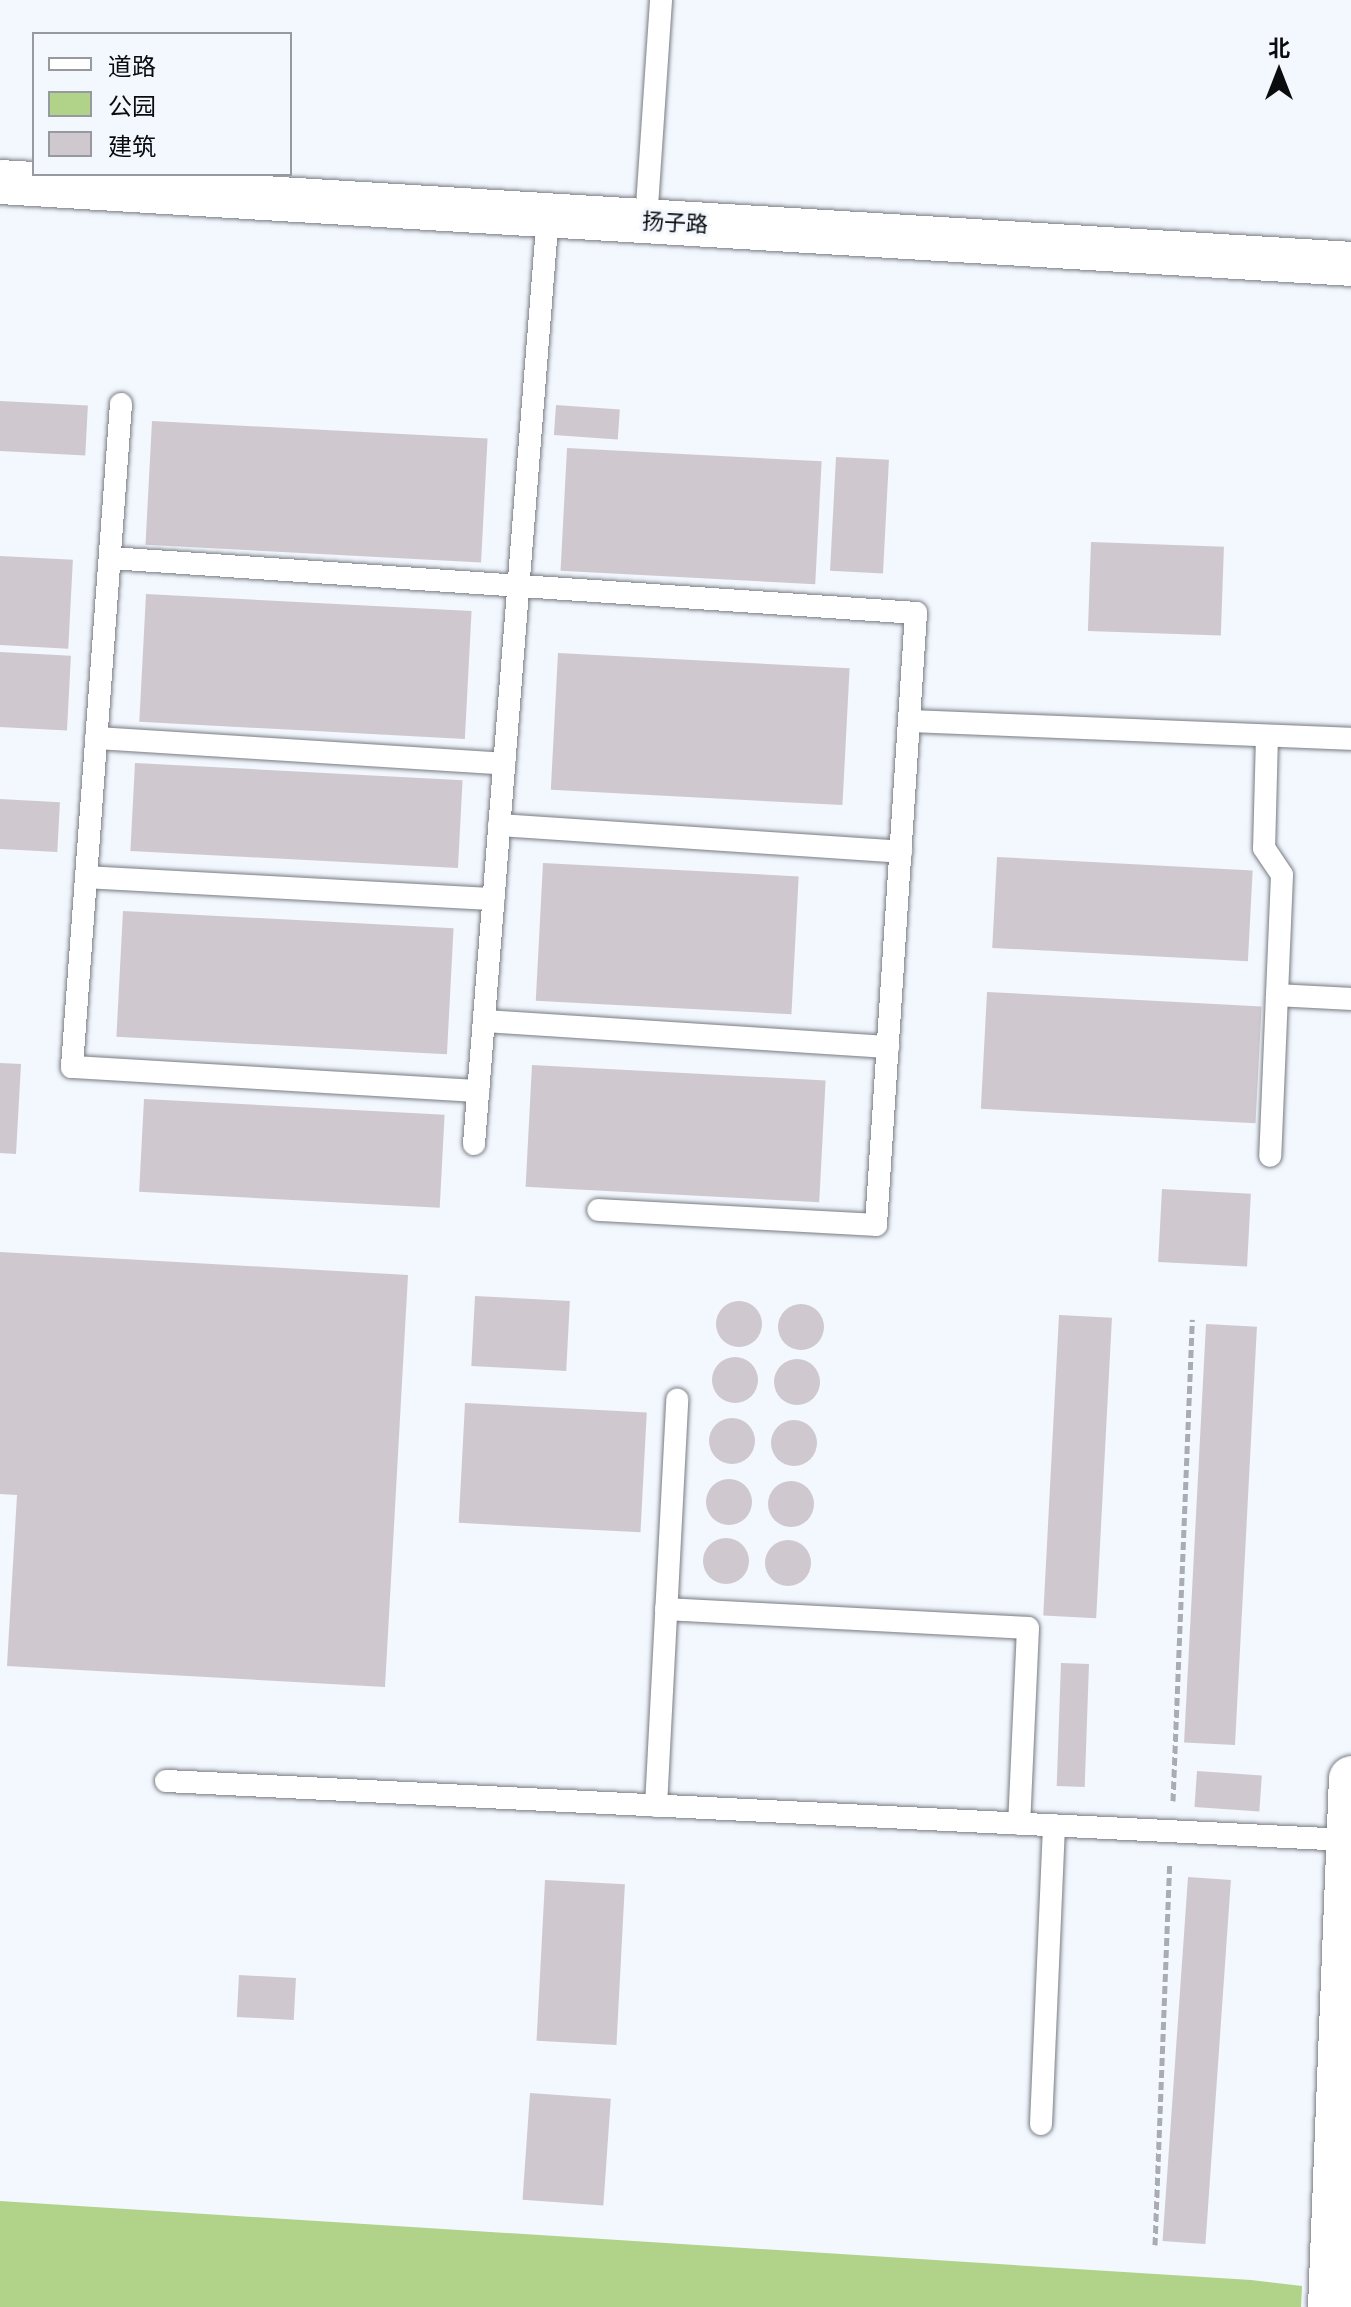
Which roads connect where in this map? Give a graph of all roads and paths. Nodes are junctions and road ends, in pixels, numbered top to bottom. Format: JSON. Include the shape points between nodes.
{"nodes":[{"id":1,"x":661,"y":0,"type":"edge"},
{"id":2,"x":0,"y":182,"type":"edge"},
{"id":3,"x":548,"y":215,"type":"junction"},
{"id":4,"x":646,"y":221,"type":"junction"},
{"id":5,"x":1351,"y":264,"type":"edge"},
{"id":6,"x":121,"y":404,"type":"dead end"},
{"id":7,"x":110,"y":558,"type":"junction"},
{"id":8,"x":518,"y":586,"type":"junction"},
{"id":9,"x":909,"y":721,"type":"junction"},
{"id":10,"x":1267,"y":736,"type":"junction"},
{"id":11,"x":96,"y":738,"type":"junction"},
{"id":12,"x":1351,"y":739,"type":"edge"},
{"id":13,"x":504,"y":764,"type":"junction"},
{"id":14,"x":499,"y":825,"type":"junction"},
{"id":15,"x":901,"y":852,"type":"junction"},
{"id":16,"x":86,"y":877,"type":"junction"},
{"id":17,"x":493,"y":899,"type":"junction"},
{"id":18,"x":1277,"y":995,"type":"junction"},
{"id":19,"x":1351,"y":999,"type":"edge"},
{"id":20,"x":484,"y":1021,"type":"junction"},
{"id":21,"x":888,"y":1047,"type":"junction"},
{"id":22,"x":478,"y":1091,"type":"junction"},
{"id":23,"x":474,"y":1144,"type":"dead end"},
{"id":24,"x":1270,"y":1156,"type":"dead end"},
{"id":25,"x":598,"y":1210,"type":"dead end"},
{"id":26,"x":1192,"y":1319,"type":"dead end"},
{"id":27,"x":677,"y":1400,"type":"dead end"},
{"id":28,"x":666,"y":1609,"type":"junction"},
{"id":29,"x":1351,"y":1778,"type":"edge"},
{"id":30,"x":166,"y":1781,"type":"dead end"},
{"id":31,"x":656,"y":1806,"type":"junction"},
{"id":32,"x":1019,"y":1824,"type":"junction"},
{"id":33,"x":1054,"y":1825,"type":"junction"},
{"id":34,"x":1172,"y":1831,"type":"junction"},
{"id":35,"x":1348,"y":1840,"type":"junction"},
{"id":36,"x":1041,"y":2124,"type":"dead end"},
{"id":37,"x":1155,"y":2245,"type":"dead end"},
{"id":38,"x":1330,"y":2307,"type":"edge"}],
"edges":[{"from":1,"to":4,"type":"lane"},
{"from":2,"to":3,"type":"street","name":"扬子路"},
{"from":3,"to":4,"type":"street","name":"扬子路"},
{"from":3,"to":8,"type":"lane"},
{"from":4,"to":5,"type":"street","name":"扬子路"},
{"from":6,"to":7,"type":"lane"},
{"from":7,"to":8,"type":"lane"},
{"from":7,"to":11,"type":"lane"},
{"from":8,"to":9,"type":"lane","via":[[916,613]]},
{"from":8,"to":13,"type":"lane"},
{"from":9,"to":10,"type":"lane"},
{"from":9,"to":15,"type":"lane"},
{"from":10,"to":12,"type":"lane"},
{"from":10,"to":18,"type":"lane","via":[[1264,848],[1282,875]]},
{"from":11,"to":13,"type":"lane"},
{"from":11,"to":16,"type":"lane"},
{"from":13,"to":14,"type":"lane"},
{"from":14,"to":15,"type":"lane"},
{"from":14,"to":17,"type":"lane"},
{"from":15,"to":21,"type":"lane"},
{"from":16,"to":17,"type":"lane"},
{"from":16,"to":22,"type":"lane","via":[[72,1067]]},
{"from":17,"to":20,"type":"lane"},
{"from":18,"to":19,"type":"lane"},
{"from":18,"to":24,"type":"lane"},
{"from":20,"to":21,"type":"lane"},
{"from":20,"to":22,"type":"lane"},
{"from":21,"to":25,"type":"lane","via":[[876,1225]]},
{"from":22,"to":23,"type":"lane"},
{"from":26,"to":34,"type":"path"},
{"from":27,"to":28,"type":"lane"},
{"from":28,"to":31,"type":"lane"},
{"from":28,"to":32,"type":"lane","via":[[1028,1628]]},
{"from":29,"to":35,"type":"street"},
{"from":30,"to":31,"type":"lane"},
{"from":31,"to":32,"type":"lane"},
{"from":32,"to":33,"type":"lane"},
{"from":33,"to":34,"type":"lane"},
{"from":33,"to":36,"type":"lane"},
{"from":34,"to":35,"type":"lane"},
{"from":34,"to":37,"type":"path"},
{"from":35,"to":38,"type":"street"}]}
